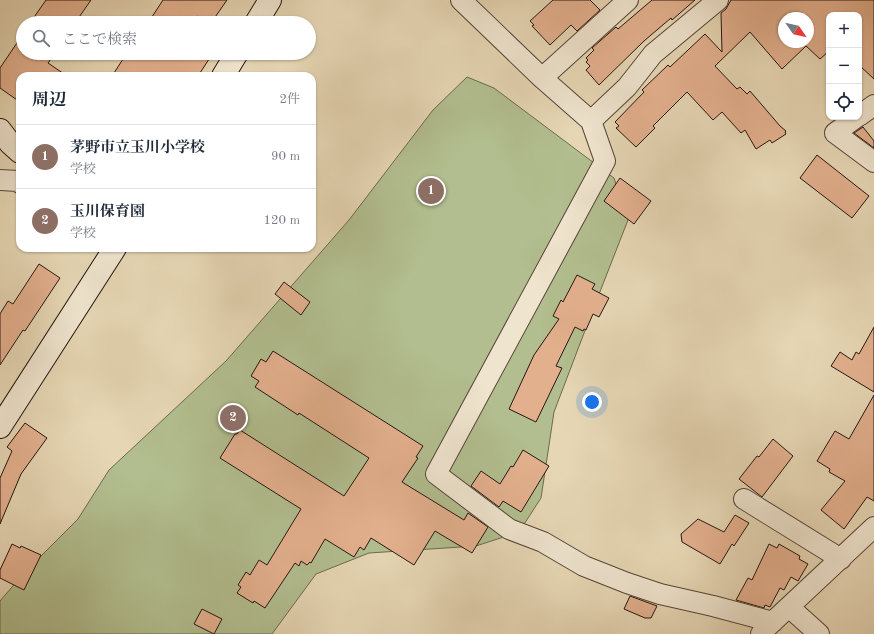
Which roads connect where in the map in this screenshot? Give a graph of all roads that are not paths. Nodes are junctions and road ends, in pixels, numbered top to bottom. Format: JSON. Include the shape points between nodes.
{"nodes":[{"id":1,"x":270,"y":0,"type":"edge"},
{"id":2,"x":461,"y":0,"type":"edge"},
{"id":3,"x":628,"y":0,"type":"edge"},
{"id":4,"x":718,"y":0,"type":"edge"},
{"id":5,"x":260,"y":16,"type":"edge"},
{"id":6,"x":233,"y":60,"type":"edge"},
{"id":7,"x":225,"y":72,"type":"edge"},
{"id":8,"x":542,"y":78,"type":"junction"},
{"id":9,"x":874,"y":105,"type":"edge"},
{"id":10,"x":862,"y":113,"type":"edge"},
{"id":11,"x":853,"y":120,"type":"edge"},
{"id":12,"x":591,"y":121,"type":"junction"},
{"id":13,"x":0,"y":130,"type":"edge"},
{"id":14,"x":16,"y":148,"type":"edge"},
{"id":15,"x":874,"y":162,"type":"edge"},
{"id":16,"x":0,"y":180,"type":"edge"},
{"id":17,"x":16,"y":181,"type":"edge"},
{"id":18,"x":112,"y":252,"type":"edge"},
{"id":19,"x":0,"y":427,"type":"edge"},
{"id":20,"x":744,"y":499,"type":"dead end"},
{"id":21,"x":874,"y":527,"type":"edge"},
{"id":22,"x":840,"y":559,"type":"junction"},
{"id":23,"x":789,"y":607,"type":"junction"},
{"id":24,"x":767,"y":628,"type":"edge"},
{"id":25,"x":819,"y":634,"type":"edge"}],
"edges":[{"from":1,"to":5,"type":"street"},
{"from":2,"to":8,"type":"street"},
{"from":3,"to":8,"type":"street"},
{"from":4,"to":12,"type":"street","via":[[653,54],[627,87]]},
{"from":6,"to":7,"type":"street"},
{"from":8,"to":12,"type":"street"},
{"from":9,"to":10,"type":"street"},
{"from":11,"to":15,"type":"street","via":[[835,133]]},
{"from":12,"to":24,"type":"street","via":[[605,161],[436,474],[509,529],[543,542],[584,566],[660,594],[713,606]]},
{"from":13,"to":14,"type":"street"},
{"from":16,"to":17,"type":"street"},
{"from":18,"to":19,"type":"street"},
{"from":20,"to":22,"type":"street"},
{"from":21,"to":22,"type":"street"},
{"from":22,"to":23,"type":"street"},
{"from":23,"to":24,"type":"street"},
{"from":23,"to":25,"type":"street"}]}
